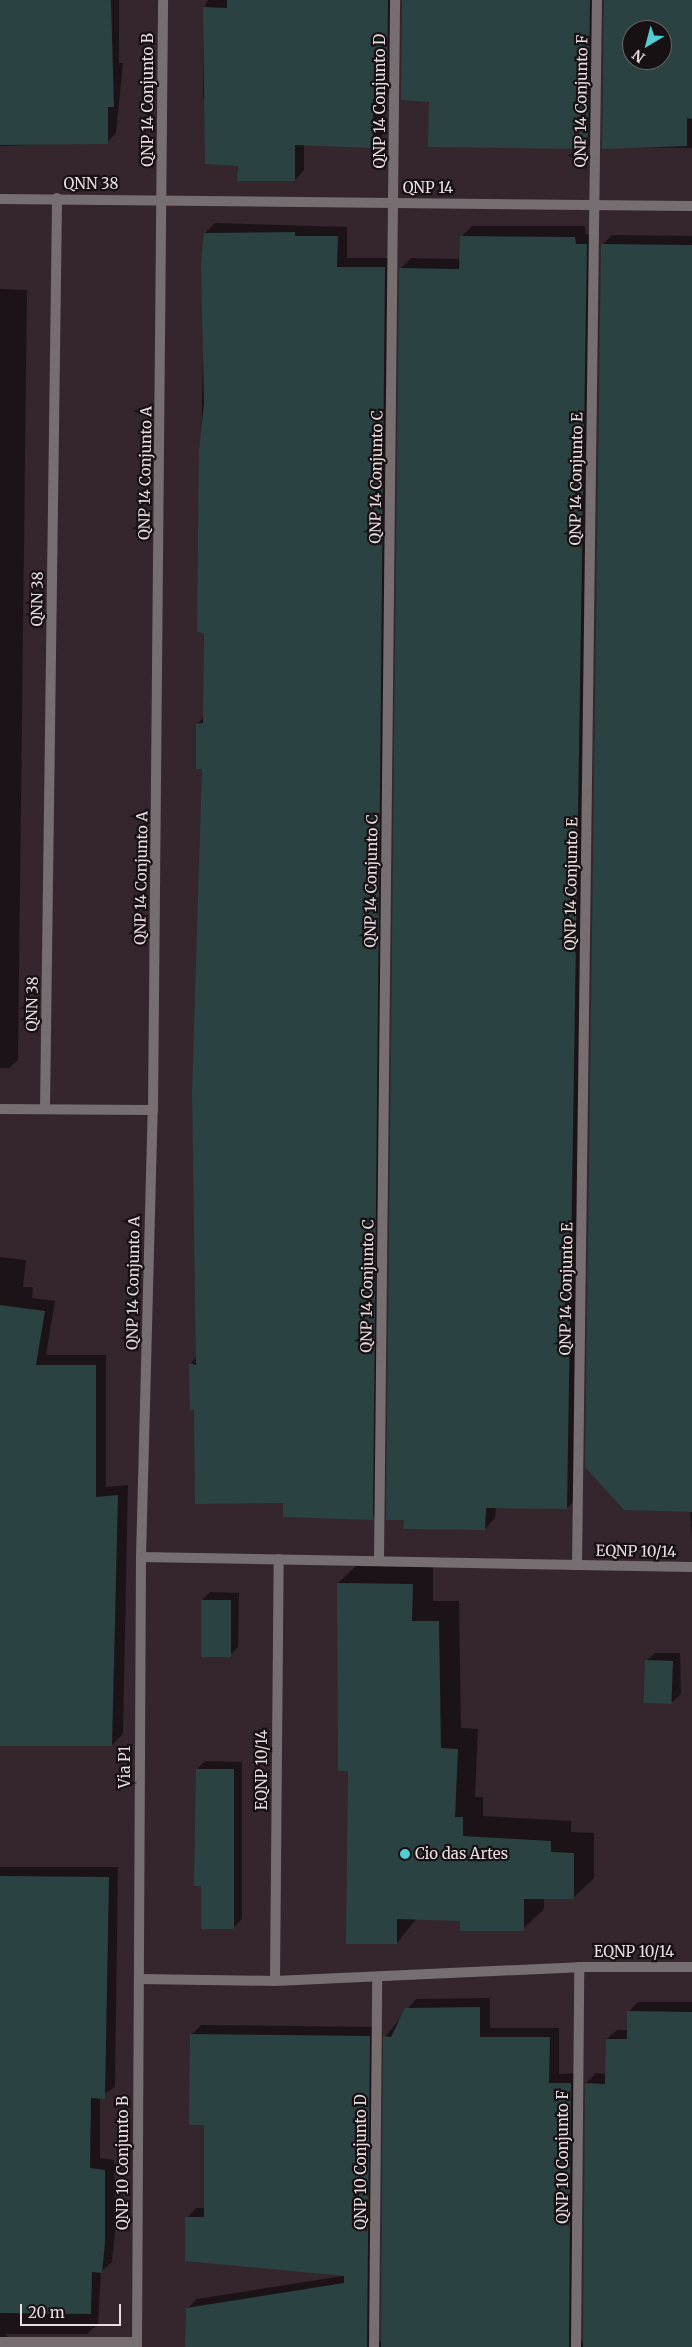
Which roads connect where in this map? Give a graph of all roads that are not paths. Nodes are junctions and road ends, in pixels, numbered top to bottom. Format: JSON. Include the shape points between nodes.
{"nodes":[{"id":1,"x":162,"y":0,"type":"edge"},
{"id":2,"x":396,"y":0,"type":"edge"},
{"id":3,"x":597,"y":0,"type":"edge"},
{"id":4,"x":57,"y":198,"type":"junction"},
{"id":5,"x":0,"y":199,"type":"edge"},
{"id":6,"x":164,"y":199,"type":"junction"},
{"id":7,"x":394,"y":202,"type":"junction"},
{"id":8,"x":595,"y":203,"type":"junction"},
{"id":9,"x":692,"y":206,"type":"edge"},
{"id":10,"x":46,"y":1108,"type":"junction"},
{"id":11,"x":0,"y":1109,"type":"edge"},
{"id":12,"x":153,"y":1110,"type":"junction"},
{"id":13,"x":141,"y":1557,"type":"junction"},
{"id":14,"x":279,"y":1559,"type":"junction"},
{"id":15,"x":379,"y":1561,"type":"junction"},
{"id":16,"x":577,"y":1564,"type":"junction"},
{"id":17,"x":692,"y":1567,"type":"edge"},
{"id":18,"x":579,"y":1967,"type":"junction"},
{"id":19,"x":692,"y":1967,"type":"edge"},
{"id":20,"x":377,"y":1977,"type":"junction"},
{"id":21,"x":139,"y":1978,"type":"junction"},
{"id":22,"x":276,"y":1981,"type":"junction"},
{"id":23,"x":0,"y":2342,"type":"edge"},
{"id":24,"x":137,"y":2345,"type":"edge"},
{"id":25,"x":374,"y":2347,"type":"edge"},
{"id":26,"x":576,"y":2347,"type":"edge"}],
"edges":[{"from":1,"to":6,"type":"street","name":"QNP 14 Conjunto B"},
{"from":2,"to":7,"type":"street","name":"QNP 14 Conjunto D"},
{"from":3,"to":8,"type":"street","name":"QNP 14 Conjunto F"},
{"from":4,"to":5,"type":"street"},
{"from":4,"to":6,"type":"street","name":"QNN 38"},
{"from":4,"to":10,"type":"street","name":"QNN 38"},
{"from":6,"to":7,"type":"street","name":"QNP 14"},
{"from":6,"to":12,"type":"street","name":"QNP 14 Conjunto A"},
{"from":7,"to":8,"type":"street","name":"QNP 14"},
{"from":7,"to":15,"type":"street","name":"QNP 14 Conjunto C"},
{"from":8,"to":9,"type":"street","name":"QNP 14"},
{"from":8,"to":16,"type":"street","name":"QNP 14 Conjunto E"},
{"from":10,"to":11,"type":"street"},
{"from":10,"to":12,"type":"street"},
{"from":12,"to":13,"type":"street","name":"QNP 14 Conjunto A"},
{"from":13,"to":14,"type":"street","name":"EQNP 10/14"},
{"from":13,"to":21,"type":"street","name":"Via P1"},
{"from":14,"to":15,"type":"street","name":"EQNP 10/14"},
{"from":14,"to":22,"type":"street","name":"EQNP 10/14"},
{"from":15,"to":16,"type":"street","name":"EQNP 10/14"},
{"from":16,"to":17,"type":"street","name":"EQNP 10/14"},
{"from":18,"to":19,"type":"street","name":"EQNP 10/14"},
{"from":18,"to":20,"type":"street","name":"EQNP 10/14"},
{"from":18,"to":26,"type":"street","name":"QNP 10 Conjunto F"},
{"from":20,"to":22,"type":"street","name":"EQNP 10/14"},
{"from":20,"to":25,"type":"street","name":"QNP 10 Conjunto D"},
{"from":21,"to":22,"type":"street","name":"EQNP 10/14"},
{"from":21,"to":24,"type":"street","name":"QNP 10 Conjunto B"},
{"from":23,"to":24,"type":"street"}]}
